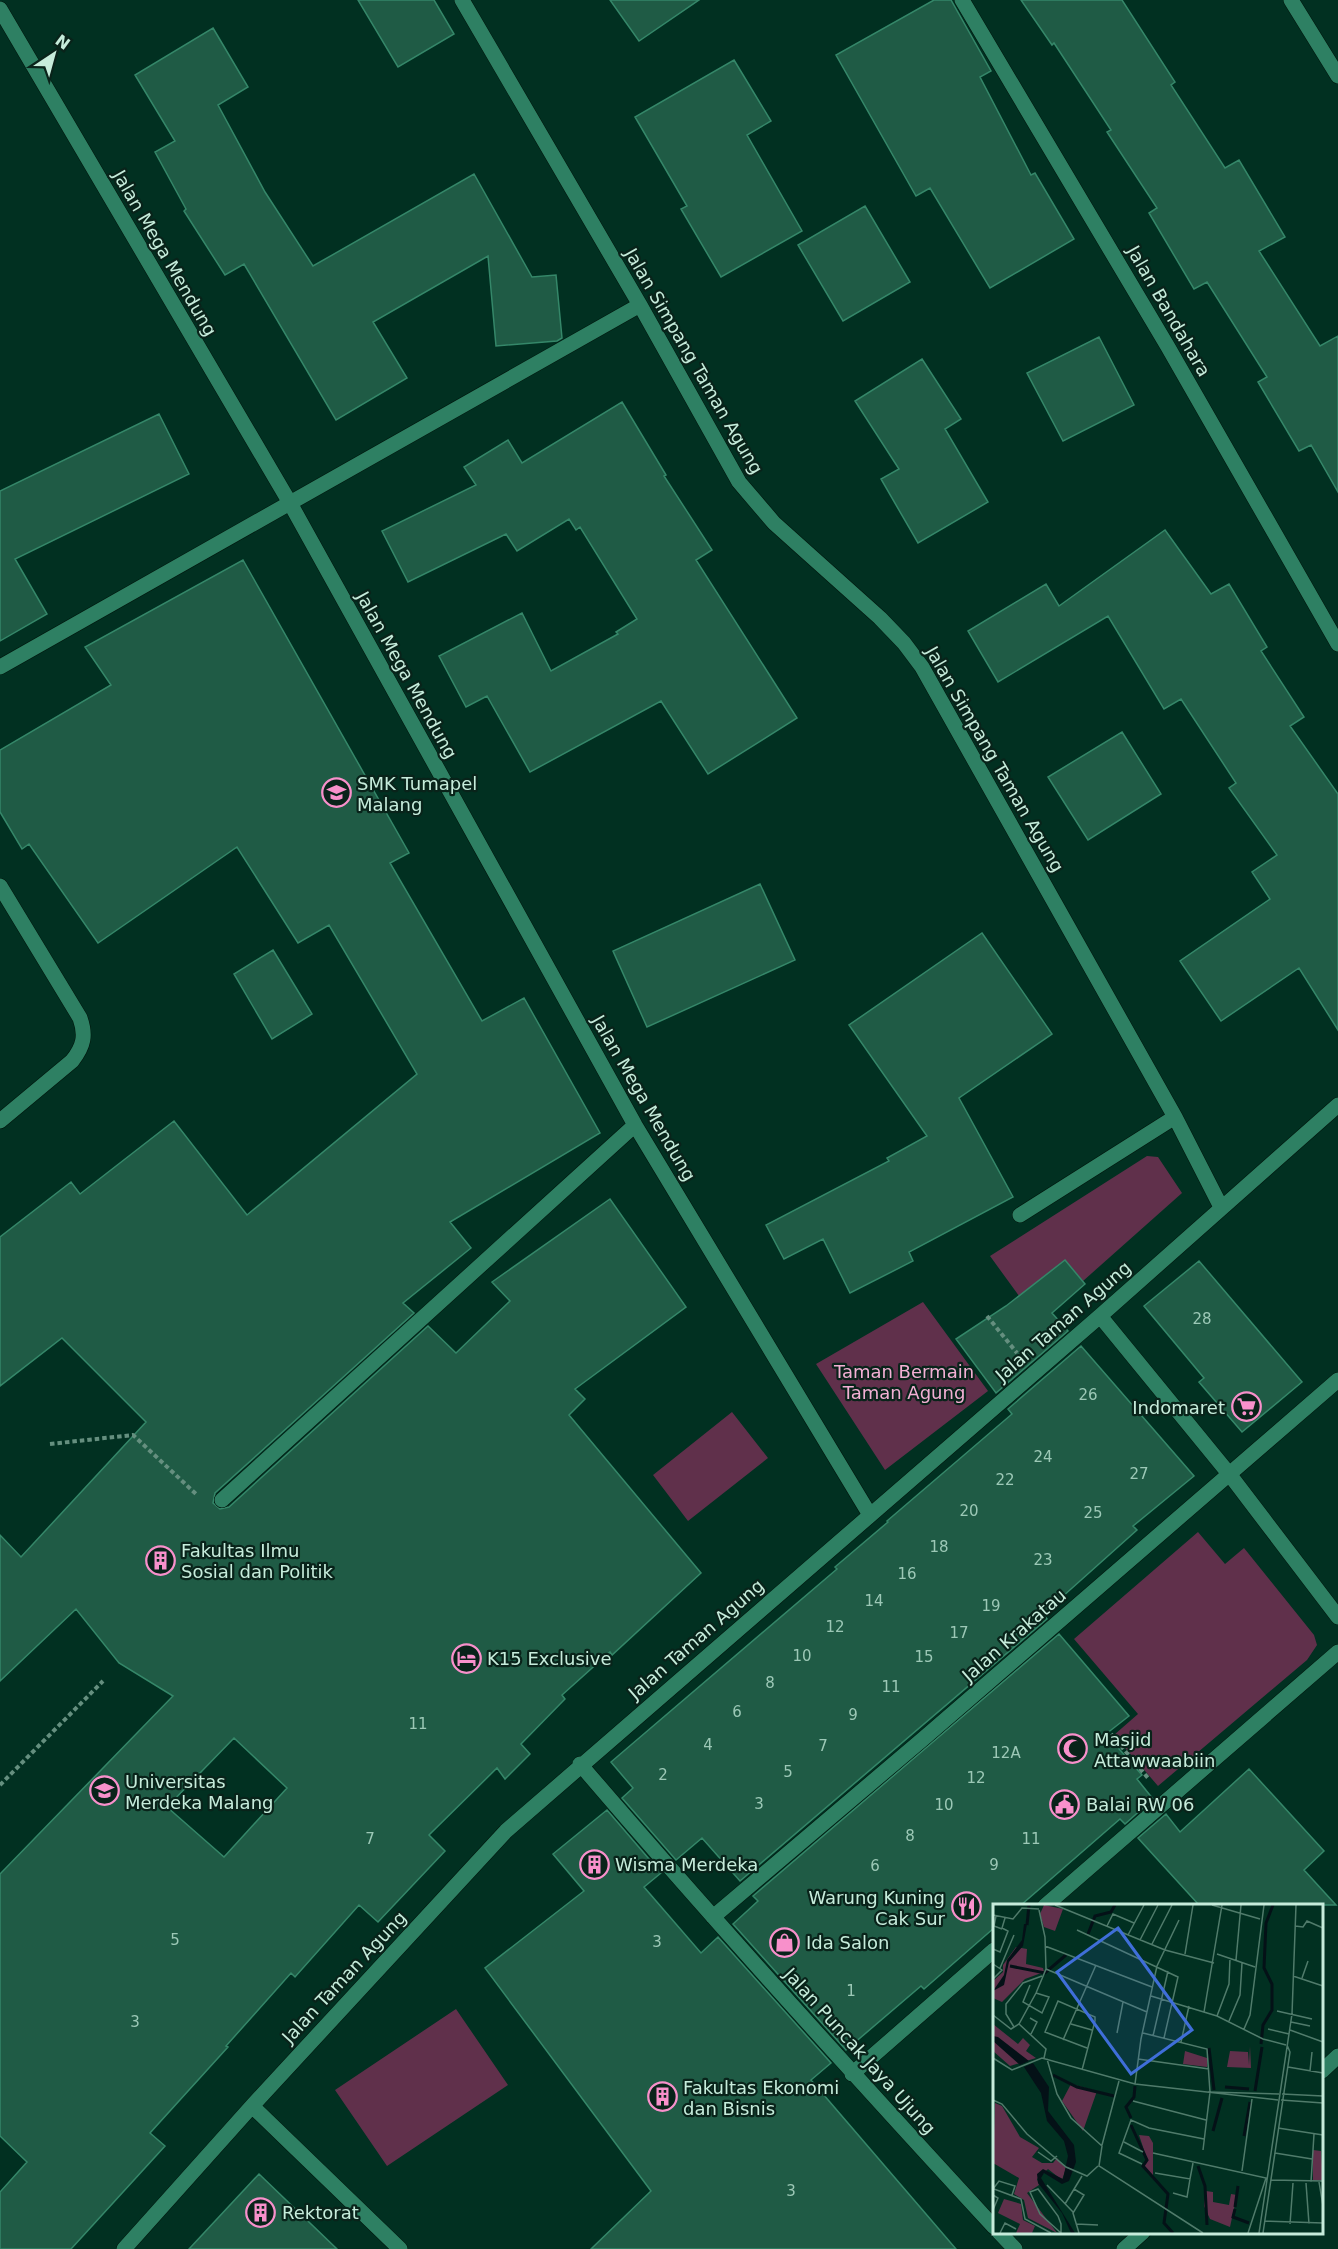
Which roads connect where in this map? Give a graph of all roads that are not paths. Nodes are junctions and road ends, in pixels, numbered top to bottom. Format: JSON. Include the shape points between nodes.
{"nodes":[{"id":1,"x":462,"y":0,"type":"edge"},
{"id":2,"x":962,"y":0,"type":"edge"},
{"id":3,"x":1291,"y":0,"type":"edge"},
{"id":4,"x":0,"y":9,"type":"edge"},
{"id":5,"x":1338,"y":76,"type":"edge"},
{"id":6,"x":640,"y":305,"type":"junction"},
{"id":7,"x":290,"y":503,"type":"junction"},
{"id":8,"x":1338,"y":645,"type":"edge"},
{"id":9,"x":0,"y":667,"type":"edge"},
{"id":10,"x":0,"y":886,"type":"edge"},
{"id":11,"x":1338,"y":1106,"type":"edge"},
{"id":12,"x":1175,"y":1117,"type":"junction"},
{"id":13,"x":0,"y":1121,"type":"edge"},
{"id":14,"x":635,"y":1125,"type":"junction"},
{"id":15,"x":1221,"y":1207,"type":"junction"},
{"id":16,"x":1020,"y":1215,"type":"dead end"},
{"id":17,"x":1100,"y":1316,"type":"junction"},
{"id":18,"x":1338,"y":1380,"type":"edge"},
{"id":19,"x":1230,"y":1475,"type":"junction"},
{"id":20,"x":222,"y":1500,"type":"road end"},
{"id":21,"x":870,"y":1515,"type":"junction"},
{"id":22,"x":1338,"y":1617,"type":"edge"},
{"id":23,"x":1338,"y":1652,"type":"edge"},
{"id":24,"x":580,"y":1764,"type":"junction"},
{"id":25,"x":1046,"y":1904,"type":"edge"},
{"id":26,"x":713,"y":1917,"type":"junction"},
{"id":27,"x":993,"y":1951,"type":"edge"},
{"id":28,"x":1338,"y":2056,"type":"edge"},
{"id":29,"x":1323,"y":2070,"type":"edge"},
{"id":30,"x":852,"y":2074,"type":"junction"},
{"id":31,"x":252,"y":2106,"type":"junction"},
{"id":32,"x":993,"y":2226,"type":"edge"},
{"id":33,"x":1001,"y":2234,"type":"edge"},
{"id":34,"x":1141,"y":2234,"type":"edge"},
{"id":35,"x":124,"y":2249,"type":"edge"},
{"id":36,"x":400,"y":2249,"type":"edge"},
{"id":37,"x":1015,"y":2249,"type":"edge"},
{"id":38,"x":1124,"y":2249,"type":"edge"}],
"edges":[{"from":1,"to":6,"type":"street","name":"Jalan Simpang Taman Agung"},
{"from":2,"to":8,"type":"street","name":"Jalan Bandahara","via":[[1168,347]]},
{"from":3,"to":5,"type":"street"},
{"from":4,"to":7,"type":"street","name":"Jalan Mega Mendung"},
{"from":6,"to":7,"type":"street"},
{"from":6,"to":12,"type":"street","name":"Jalan Simpang Taman Agung","via":[[739,482],[774,523],[880,618],[922,667]]},
{"from":7,"to":9,"type":"street"},
{"from":7,"to":14,"type":"street","name":"Jalan Mega Mendung"},
{"from":10,"to":13,"type":"street","via":[[84,1029],[84,1042],[72,1061]]},
{"from":11,"to":15,"type":"street","name":"Jalan Taman Agung"},
{"from":12,"to":15,"type":"street","name":"Jalan Simpang Taman Agung"},
{"from":12,"to":16,"type":"street"},
{"from":14,"to":20,"type":"street"},
{"from":14,"to":21,"type":"street","name":"Jalan Mega Mendung"},
{"from":15,"to":17,"type":"street","name":"Jalan Taman Agung"},
{"from":17,"to":19,"type":"street"},
{"from":17,"to":21,"type":"street","name":"Jalan Taman Agung"},
{"from":18,"to":19,"type":"street","name":"Jalan Krakatau"},
{"from":19,"to":22,"type":"street"},
{"from":19,"to":26,"type":"street","name":"Jalan Krakatau"},
{"from":21,"to":24,"type":"street","name":"Jalan Taman Agung"},
{"from":23,"to":25,"type":"street"},
{"from":24,"to":26,"type":"street","name":"Jalan Puncak Jaya Ujung"},
{"from":24,"to":31,"type":"street","name":"Jalan Taman Agung","via":[[506,1831]]},
{"from":26,"to":30,"type":"street","name":"Jalan Puncak Jaya Ujung"},
{"from":27,"to":30,"type":"street"},
{"from":28,"to":29,"type":"street"},
{"from":30,"to":32,"type":"street","name":"Jalan Puncak Jaya Ujung"},
{"from":31,"to":35,"type":"street","name":"Jalan Taman Agung"},
{"from":31,"to":36,"type":"street"},
{"from":33,"to":37,"type":"street"},
{"from":34,"to":38,"type":"street"}]}
